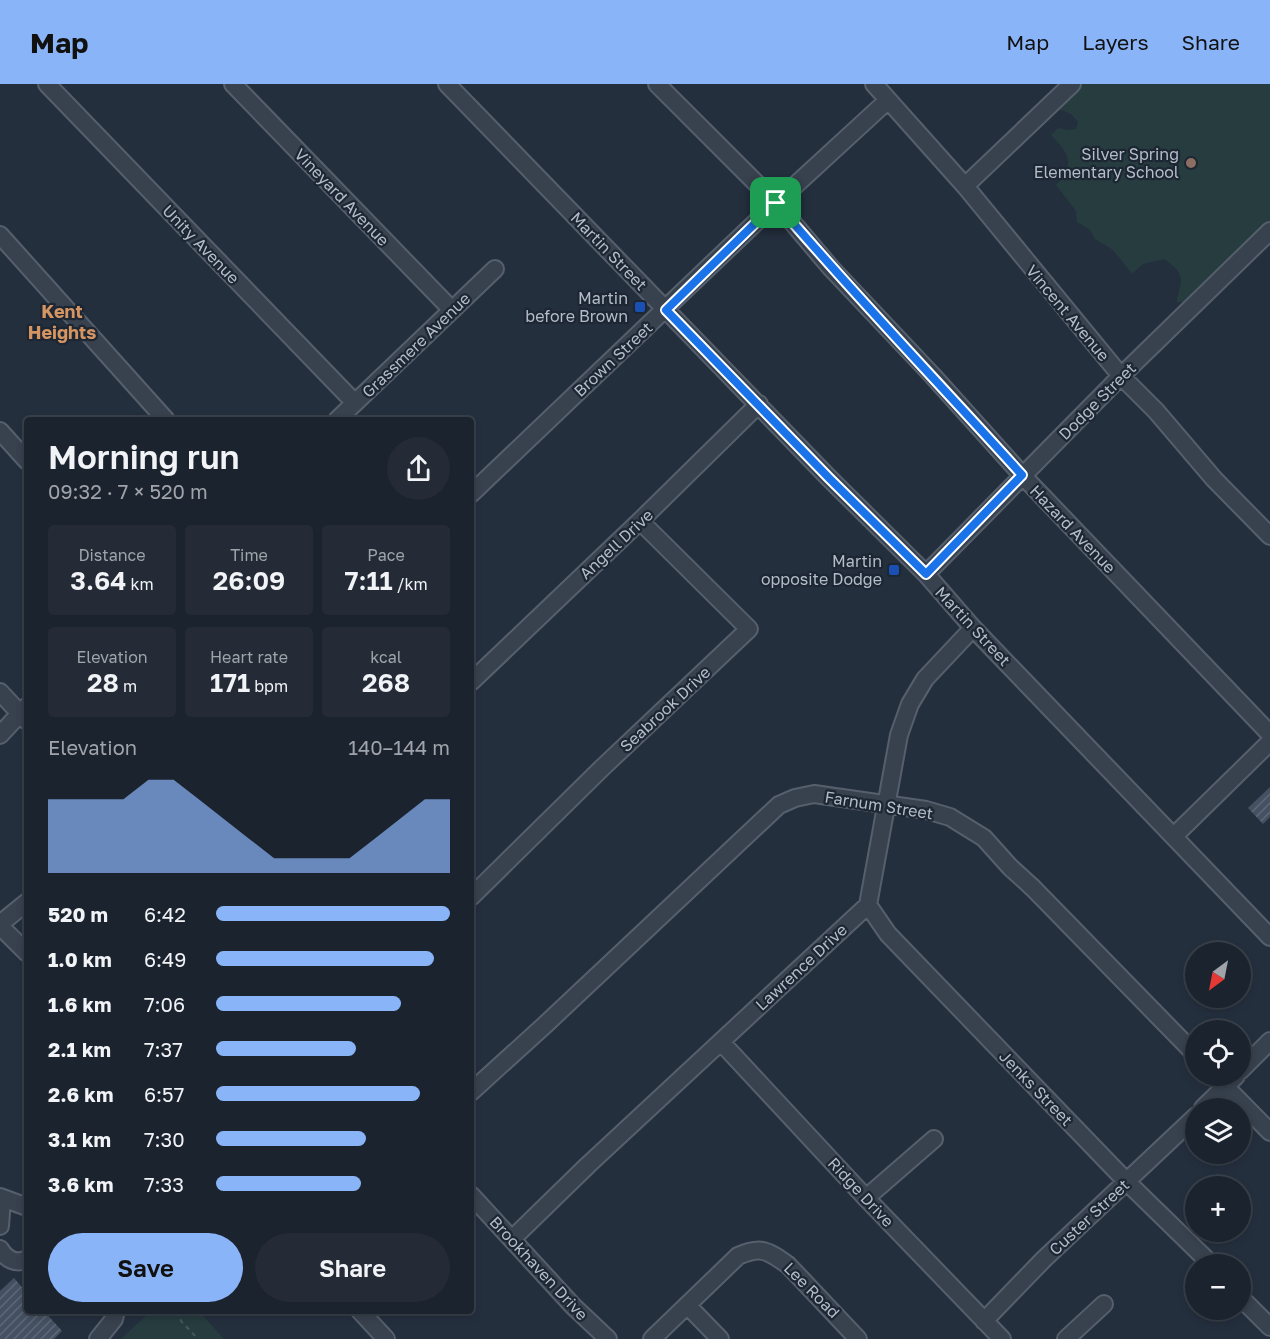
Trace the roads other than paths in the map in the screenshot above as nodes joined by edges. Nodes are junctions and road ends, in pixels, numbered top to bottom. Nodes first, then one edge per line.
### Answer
1 (47, 84) edge
2 (233, 84) edge
3 (447, 84) edge
4 (657, 84) edge
5 (874, 84) edge
6 (1072, 84) edge
7 (887, 101) junction
8 (965, 186) junction
9 (776, 203) junction
10 (1270, 231) edge
11 (0, 235) edge
12 (495, 269) dead end
13 (452, 310) junction
14 (666, 310) junction
15 (1121, 376) junction
16 (356, 403) junction
17 (759, 404) junction
18 (163, 417) edge
19 (340, 417) edge
20 (0, 432) edge
21 (24, 458) edge
22 (1022, 475) junction
23 (474, 491) edge
24 (640, 521) junction
25 (1270, 536) edge
26 (926, 574) junction
27 (973, 628) junction
28 (474, 679) edge
29 (0, 692) edge
30 (24, 713) edge
31 (24, 715) edge
32 (1270, 734) edge
33 (0, 735) edge
34 (1270, 742) edge
35 (886, 805) junction
36 (1174, 836) junction
37 (474, 894) edge
38 (24, 905) edge
39 (868, 905) junction
40 (0, 925) edge
41 (1270, 937) edge
42 (24, 950) edge
43 (1270, 1041) edge
44 (721, 1042) junction
45 (1185, 1044) edge
46 (1251, 1060) edge
47 (1220, 1086) edge
48 (1232, 1086) edge
49 (474, 1089) edge
50 (1211, 1098) edge
51 (1185, 1127) edge
52 (1270, 1132) edge
53 (934, 1139) dead end
54 (1127, 1182) junction
55 (1, 1197) edge
56 (866, 1198) junction
57 (474, 1199) edge
58 (24, 1205) edge
59 (0, 1226) edge
60 (512, 1239) junction
61 (0, 1249) edge
62 (1201, 1254) edge
63 (24, 1260) edge
64 (1104, 1304) dead end
65 (687, 1305) junction
66 (1251, 1308) edge
67 (115, 1314) edge
68 (363, 1314) edge
69 (984, 1321) junction
70 (1270, 1327) edge
71 (655, 1338) edge
72 (98, 1339) edge
73 (386, 1339) edge
74 (608, 1339) edge
75 (720, 1339) edge
76 (858, 1339) edge
77 (1002, 1339) edge
78 (1066, 1339) edge

1 - 16 street, Unity Avenue
2 - 13 street, Vineyard Avenue
3 - 14 street, Martin Street
4 - 9 street, Hazard Avenue
5 - 7 street, Vincent Avenue
6 - 8 street
7 - 8 street, Vincent Avenue
7 - 9 street, Brown Street
8 - 15 street, Vincent Avenue
9 - 14 street, Brown Street
9 - 22 street, Hazard Avenue
10 - 15 street, Dodge Street
11 - 18 street
12 - 13 street, Grassmere Avenue
13 - 16 street, Grassmere Avenue
14 - 17 street, Martin Street
14 - 23 street, Brown Street
15 - 22 street, Dodge Street
15 - 25 street, Vincent Avenue
16 - 19 street, Grassmere Avenue
17 - 24 street, Angell Drive
17 - 26 street, Martin Street
20 - 21 street
22 - 26 street, Dodge Street
22 - 32 street, Hazard Avenue
24 - 28 street, Angell Drive
24 - 37 street, Seabrook Drive
26 - 27 street, Martin Street
27 - 35 street
27 - 36 street, Martin Street
29 - 30 street
31 - 33 street
34 - 36 street
35 - 39 street
35 - 45 street, Farnum Street
35 - 49 street, Farnum Street
36 - 41 street, Martin Street
38 - 40 street
39 - 44 street, Lawrence Drive
39 - 54 street, Jenks Street
40 - 42 street
43 - 46 street
44 - 56 street, Ridge Drive
44 - 60 street, Lawrence Drive
47 - 50 street
48 - 52 street
51 - 54 street, Custer Street
53 - 56 street
54 - 62 street, Jenks Street
54 - 69 street, Custer Street
55 - 58 street
55 - 59 street
56 - 69 street, Ridge Drive
57 - 60 street, Brookhaven Drive
60 - 74 street, Brookhaven Drive
61 - 63 street
64 - 78 street
65 - 71 street
65 - 75 street
65 - 76 street, Lee Road
66 - 70 street
67 - 72 street
68 - 73 street
69 - 77 street, Ridge Drive

